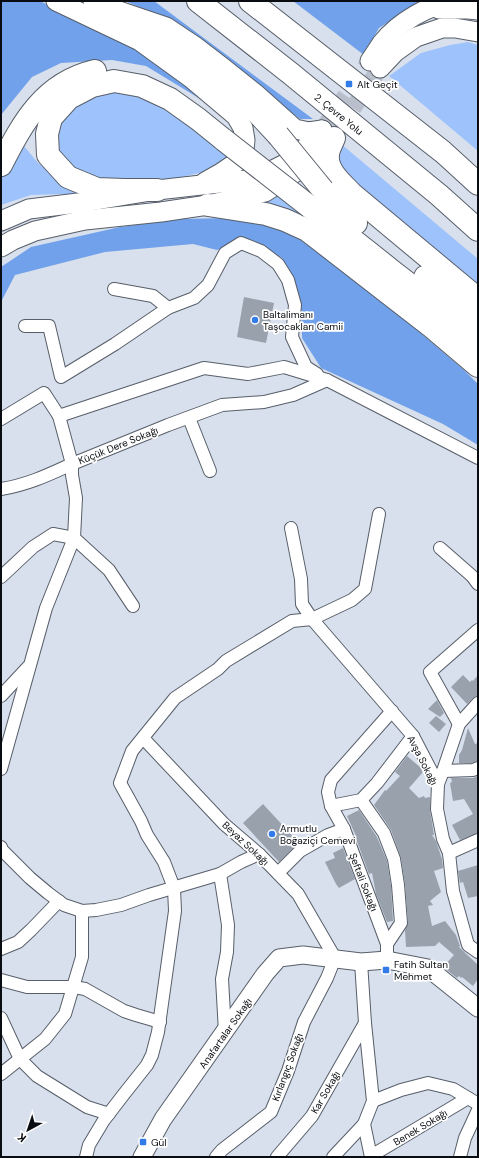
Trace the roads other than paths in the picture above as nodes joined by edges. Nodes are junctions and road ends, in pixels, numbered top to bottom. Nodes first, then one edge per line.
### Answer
1 (56, 1) edge
2 (198, 1) edge
3 (250, 1) edge
4 (454, 1) edge
5 (102, 5) edge
6 (478, 10) edge
7 (418, 13) junction
8 (478, 21) edge
9 (442, 28) junction
10 (478, 32) edge
11 (328, 134) junction
12 (228, 136) junction
13 (1, 165) edge
14 (478, 182) edge
15 (198, 186) junction
16 (157, 190) junction
17 (439, 195) junction
18 (317, 198) junction
19 (63, 205) junction
20 (208, 205) junction
21 (1, 211) edge
22 (1, 221) edge
23 (478, 230) edge
24 (478, 234) edge
25 (1, 247) edge
26 (114, 289) dead end
27 (478, 299) edge
28 (168, 308) junction
29 (478, 318) edge
30 (25, 326) dead end
31 (478, 345) edge
32 (478, 366) edge
33 (326, 380) junction
34 (59, 416) junction
35 (189, 418) junction
36 (1, 419) edge
37 (478, 458) edge
38 (72, 464) junction
39 (210, 471) dead end
40 (1, 489) edge
41 (379, 514) dead end
42 (291, 528) dead end
43 (74, 538) junction
44 (440, 548) dead end
45 (1, 577) edge
46 (478, 584) edge
47 (133, 606) dead end
48 (312, 620) junction
49 (478, 630) edge
50 (30, 666) junction
51 (1, 696) edge
52 (478, 703) edge
53 (392, 711) junction
54 (460, 724) junction
55 (413, 736) junction
56 (143, 738) junction
57 (478, 768) edge
58 (1, 769) edge
59 (443, 771) junction
60 (438, 784) junction
61 (361, 800) junction
62 (331, 806) junction
63 (344, 829) junction
64 (478, 840) edge
65 (1, 850) edge
66 (449, 853) junction
67 (259, 854) junction
68 (278, 873) junction
69 (220, 874) junction
70 (174, 888) junction
71 (59, 901) junction
72 (82, 911) junction
73 (1, 949) edge
74 (387, 952) junction
75 (478, 952) edge
76 (336, 958) junction
77 (361, 962) junction
78 (1, 980) edge
79 (74, 987) junction
80 (478, 1008) edge
81 (1, 1018) edge
82 (160, 1022) junction
83 (365, 1022) junction
84 (226, 1032) junction
85 (20, 1059) junction
86 (1, 1074) edge
87 (373, 1101) junction
88 (473, 1101) edge
89 (478, 1110) edge
90 (109, 1114) junction
91 (364, 1124) junction
92 (86, 1157) edge
93 (142, 1157) edge
94 (216, 1157) edge
95 (277, 1157) edge
96 (333, 1157) edge
97 (371, 1157) edge
98 (460, 1157) edge

1 - 15 main road
2 - 17 highway, 2. Çevre Yolu
3 - 14 highway
4 - 7 main road
5 - 11 main road
5 - 18 highway, bridge
6 - 7 main road
7 - 9 main road
8 - 9 main road
9 - 10 main road
11 - 15 main road
11 - 20 main road
11 - 27 highway
12 - 13 highway
12 - 16 highway
12 - 18 highway, bridge
15 - 16 main road
16 - 19 main road
17 - 23 highway, 2. Çevre Yolu
17 - 24 highway
18 - 29 highway
18 - 31 highway
19 - 21 street
19 - 22 main road
20 - 25 main road
20 - 32 highway
26 - 28 street
28 - 30 street
28 - 33 street
33 - 34 street
33 - 35 street, Küçük Dere Sokağı
33 - 37 street
34 - 36 street
34 - 38 street
35 - 38 street, Küçük Dere Sokağı
35 - 39 street
38 - 40 street
38 - 43 street, Küçük Dere Sokağı
41 - 48 street
42 - 48 street, Avşa Sokağı
43 - 45 street
43 - 47 street
43 - 50 street, Küçük Dere Sokağı
44 - 46 street
48 - 53 street, Avşa Sokağı
48 - 56 street
49 - 54 street
50 - 51 street
50 - 58 street, Küçük Dere Sokağı
52 - 54 street
53 - 55 street, Avşa Sokağı
53 - 62 street, Şeftali Sokağı
54 - 59 street
55 - 60 street, Avşa Sokağı
55 - 61 street
56 - 67 street, Beyaz Sokağı
56 - 70 street
57 - 59 street
59 - 60 street
60 - 66 street, Avşa Sokağı
61 - 62 street
61 - 74 street
62 - 63 street, Şeftali Sokağı
63 - 68 street
63 - 74 street, Şeftali Sokağı
64 - 66 street
65 - 71 street
66 - 75 street, Avşa Sokağı
67 - 68 street, Beyaz Sokağı
67 - 69 street
68 - 76 street, Beyaz Sokağı
69 - 70 street
69 - 84 street
70 - 72 street
70 - 82 street
71 - 72 street
71 - 73 street
72 - 79 street
74 - 77 main road
74 - 80 main road
76 - 77 main road
76 - 84 main road, Anafartalar Sokağı
76 - 94 street, Kırlangıç Sokağı
77 - 83 street
78 - 79 street
79 - 82 street
79 - 85 street
81 - 85 street
82 - 90 street
83 - 87 street
83 - 95 street, Kar Sokağı
84 - 93 main road, Anafartalar Sokağı
85 - 86 street
85 - 90 street
87 - 88 street
87 - 91 street
88 - 97 street, Benek Sokağı
89 - 98 street
90 - 92 street
91 - 96 street
91 - 97 street

